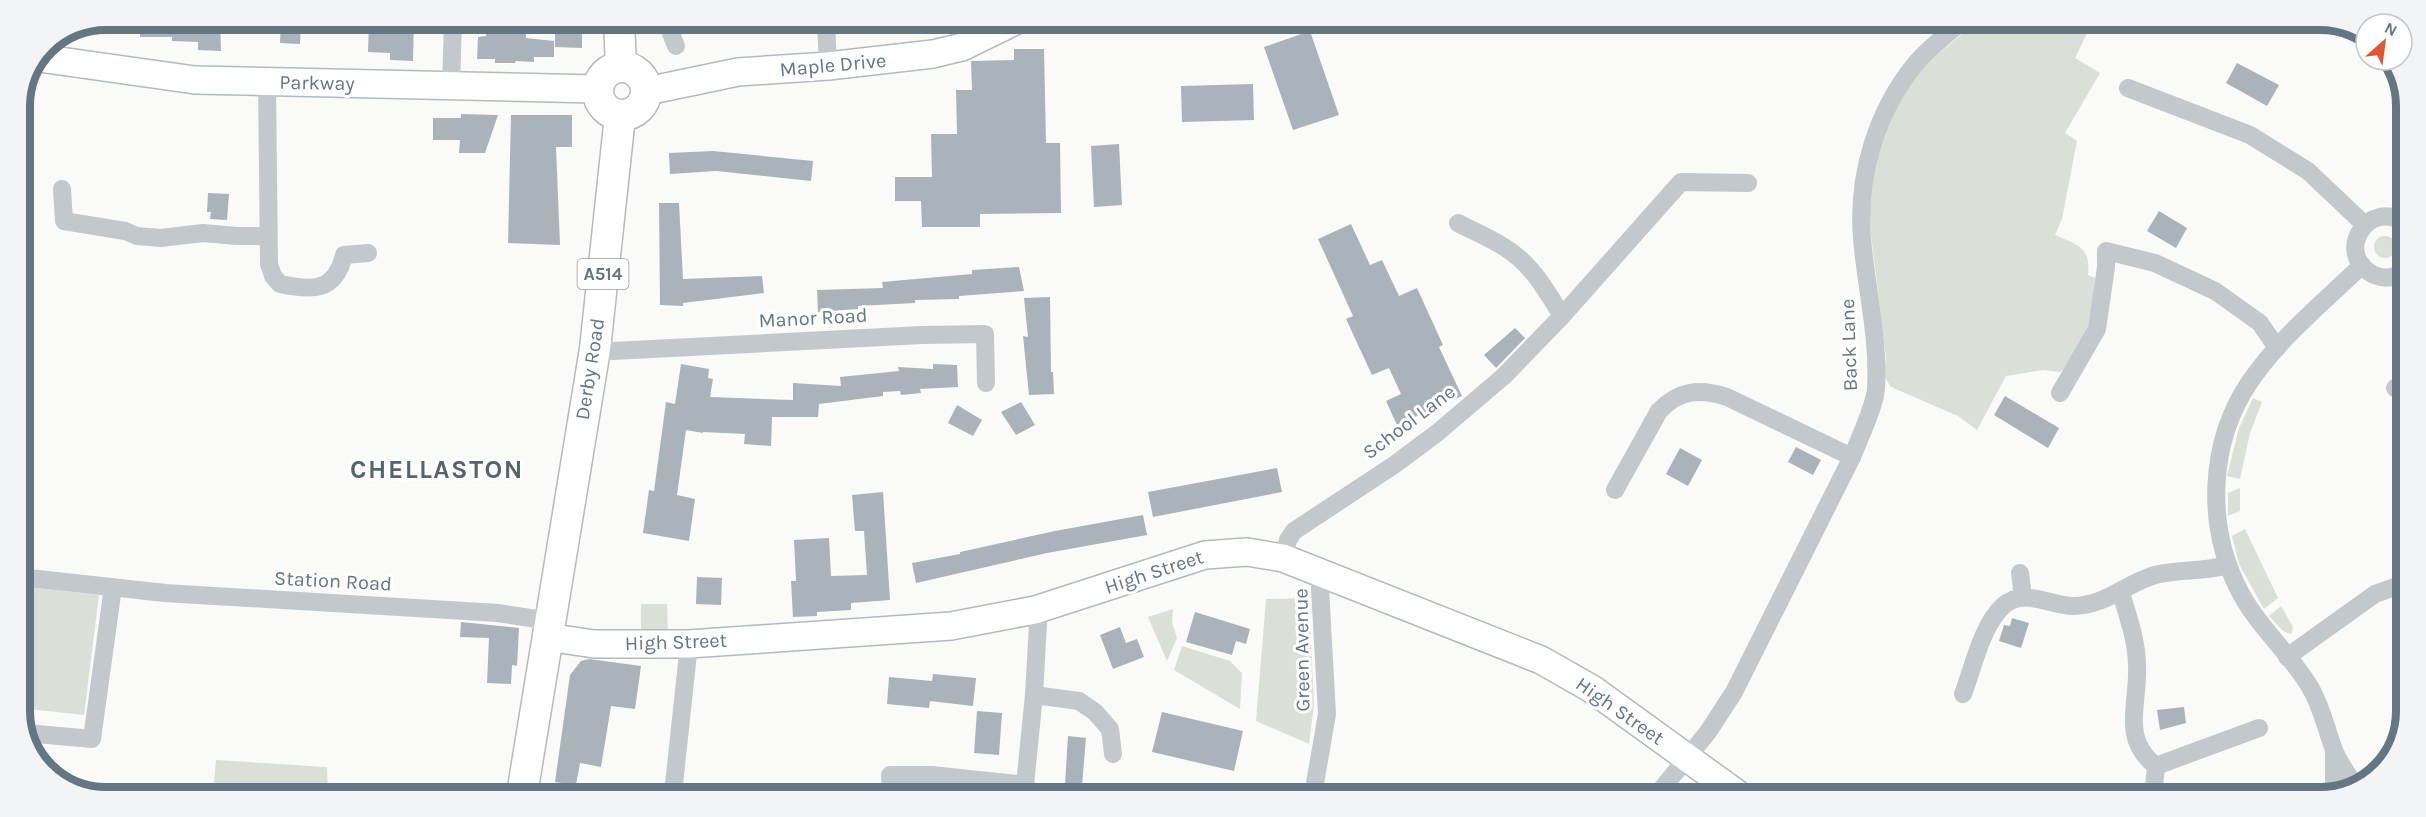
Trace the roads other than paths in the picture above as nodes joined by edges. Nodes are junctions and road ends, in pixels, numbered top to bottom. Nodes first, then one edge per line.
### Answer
1 (453, 30) edge
2 (619, 30) edge
3 (670, 30) edge
4 (826, 30) edge
5 (997, 30) edge
6 (1952, 30) edge
7 (676, 46) dead end
8 (47, 58) edge
9 (621, 66) junction
10 (828, 66) junction
11 (267, 82) junction
12 (451, 86) junction
13 (2128, 88) dead end
14 (597, 89) junction
15 (646, 91) junction
16 (620, 116) junction
17 (1748, 183) dead end
18 (62, 189) dead end
19 (2396, 219) edge
20 (1458, 223) dead end
21 (2365, 225) junction
22 (267, 236) junction
23 (368, 254) dead end
24 (2362, 265) junction
25 (2396, 276) edge
26 (1562, 316) junction
27 (2277, 348) junction
28 (595, 349) junction
29 (986, 383) dead end
30 (2060, 393) dead end
31 (1852, 457) junction
32 (1615, 489) dead end
33 (1283, 558) junction
34 (2228, 565) junction
35 (2020, 573) dead end
36 (1324, 574) junction
37 (30, 578) edge
38 (2396, 586) edge
39 (113, 587) junction
40 (2121, 593) junction
41 (2024, 597) junction
42 (1035, 610) junction
43 (548, 629) junction
44 (688, 644) junction
45 (2287, 657) junction
46 (1963, 694) dead end
47 (1034, 696) junction
48 (2259, 728) dead end
49 (34, 734) edge
50 (2334, 751) junction
51 (1113, 754) dead end
52 (1687, 759) junction
53 (2156, 766) junction
54 (2351, 780) edge
55 (2334, 786) edge
56 (523, 787) edge
57 (674, 787) edge
58 (891, 787) edge
59 (1006, 787) edge
60 (1025, 787) edge
61 (1314, 787) edge
62 (1664, 787) edge
63 (1727, 787) edge
64 (2154, 787) edge

1 - 12 street
2 - 9 main road
3 - 7 street
4 - 10 street
5 - 10 street, Maple Drive
6 - 31 street, Back Lane
8 - 11 street, Parkway
9 - 14 main road
9 - 15 main road
10 - 15 street, Maple Drive
11 - 12 street, Parkway
11 - 22 street
12 - 14 street, Parkway
13 - 21 street
14 - 16 main road
15 - 16 main road
16 - 28 main road, Derby Road / A514
17 - 26 street, School Lane
18 - 22 street
19 - 21 street
20 - 26 street
21 - 24 street
22 - 23 street
24 - 25 street
24 - 27 street
26 - 33 street, School Lane
27 - 30 street
27 - 34 street
28 - 29 street, Manor Road
28 - 43 main road, Derby Road / A514
31 - 32 street
31 - 52 street, Back Lane
33 - 36 street, High Street
33 - 42 street, High Street
34 - 40 street
34 - 45 street
35 - 41 street
36 - 52 street, High Street
36 - 61 street, Green Avenue
37 - 39 street, Station Road
38 - 45 street
39 - 43 street, Station Road
39 - 49 street
40 - 41 street
40 - 53 street
41 - 46 street
42 - 44 street, High Street
42 - 47 street
43 - 44 street, High Street
43 - 56 main road, A514
44 - 57 street
45 - 50 street
47 - 51 street
47 - 60 street
48 - 53 street
50 - 54 street
50 - 55 street
52 - 62 street, Back Lane
52 - 63 street, High Street
53 - 64 street
58 - 59 street

